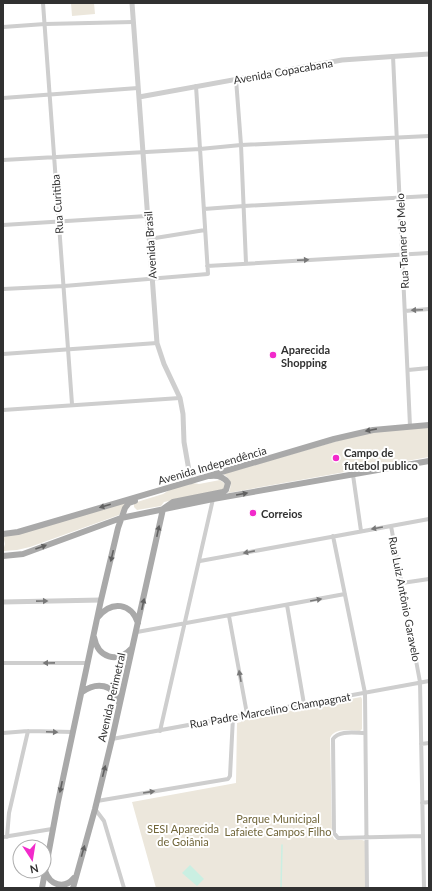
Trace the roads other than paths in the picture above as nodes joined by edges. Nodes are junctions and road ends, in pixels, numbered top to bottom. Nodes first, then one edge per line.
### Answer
1 (43, 3) edge
2 (132, 3) edge
3 (134, 22) junction
4 (45, 24) junction
5 (3, 27) edge
6 (429, 54) edge
7 (393, 56) junction
8 (236, 79) junction
9 (196, 86) junction
10 (138, 88) junction
11 (49, 95) junction
12 (139, 97) junction
13 (3, 98) edge
14 (429, 136) edge
15 (397, 138) junction
16 (241, 145) junction
17 (200, 149) junction
18 (142, 152) junction
19 (54, 157) junction
20 (3, 160) edge
21 (429, 196) edge
22 (400, 198) junction
23 (244, 206) junction
24 (204, 209) junction
25 (147, 216) junction
26 (59, 222) junction
27 (3, 225) edge
28 (205, 230) junction
29 (149, 239) junction
30 (429, 253) edge
31 (402, 255) junction
32 (246, 263) junction
33 (207, 266) junction
34 (152, 279) junction
35 (64, 286) junction
36 (3, 289) edge
37 (429, 309) edge
38 (405, 311) junction
39 (157, 343) junction
40 (68, 350) junction
41 (3, 354) edge
42 (429, 368) edge
43 (408, 370) junction
44 (180, 398) junction
45 (72, 404) junction
46 (3, 410) edge
47 (429, 425) edge
48 (410, 426) junction
49 (429, 461) edge
50 (353, 475) junction
51 (210, 476) junction
52 (191, 482) junction
53 (170, 487) junction
54 (213, 499) junction
55 (135, 501) junction
56 (163, 509) junction
57 (136, 514) junction
58 (121, 518) junction
59 (429, 519) edge
60 (391, 526) junction
61 (361, 531) junction
62 (3, 534) edge
63 (333, 536) junction
64 (3, 556) edge
65 (200, 561) junction
66 (429, 579) edge
67 (402, 583) junction
68 (345, 594) junction
69 (101, 600) junction
70 (3, 602) edge
71 (287, 605) junction
72 (229, 616) junction
73 (98, 617) junction
74 (138, 623) junction
75 (185, 623) junction
76 (136, 632) junction
77 (94, 635) junction
78 (132, 648) junction
79 (88, 663) junction
80 (3, 664) edge
81 (429, 680) edge
82 (420, 682) junction
83 (82, 692) junction
84 (364, 693) junction
85 (304, 704) junction
86 (119, 705) junction
87 (247, 714) junction
88 (233, 717) junction
89 (28, 731) junction
90 (160, 731) junction
91 (3, 732) edge
92 (73, 732) junction
93 (365, 733) junction
94 (112, 739) junction
95 (429, 743) edge
96 (421, 744) junction
97 (97, 801) junction
98 (429, 802) edge
99 (422, 803) junction
100 (95, 809) junction
101 (3, 813) edge
102 (9, 813) junction
103 (102, 817) junction
104 (92, 818) junction
105 (52, 829) junction
106 (423, 836) junction
107 (5, 837) edge
108 (366, 838) junction
109 (50, 839) edge
110 (429, 870) edge
111 (423, 871) junction
112 (76, 875) junction
113 (49, 879) edge
114 (73, 888) edge
115 (124, 888) edge
116 (367, 888) edge
117 (424, 888) edge

1 - 4 street, Rua Curitiba
2 - 3 street, Avenida Brasil
3 - 4 street
3 - 10 street, Avenida Brasil
4 - 5 street
4 - 11 street, Rua Curitiba
6 - 7 street, Avenida Copacabana
7 - 8 street, Avenida Copacabana
7 - 15 street, Rua Tanner de Melo
8 - 9 street, Avenida Copacabana
8 - 16 street
9 - 12 street, Avenida Copacabana
9 - 17 street
10 - 11 street
10 - 12 street, Avenida Brasil
11 - 13 street
11 - 19 street, Rua Curitiba
12 - 18 street, Avenida Brasil
14 - 15 street
15 - 16 street
15 - 22 street, Rua Tanner de Melo
16 - 17 street
16 - 23 street
17 - 18 street
17 - 24 street
18 - 19 street
18 - 25 street, Avenida Brasil
19 - 20 street
19 - 26 street, Rua Curitiba
21 - 22 street
22 - 23 street
22 - 31 street, Rua Tanner de Melo
23 - 24 street
23 - 32 street
24 - 28 street
25 - 26 street
25 - 29 street, Avenida Brasil
26 - 27 street
26 - 35 street, Rua Curitiba
28 - 29 street
28 - 33 street
29 - 34 street, Avenida Brasil
30 - 31 street
32 -> 31 street
31 - 38 street, Rua Tanner de Melo
32 - 33 street
33 - 34 street
34 - 35 street
34 - 39 street, Avenida Brasil
35 - 36 street
35 - 40 street, Rua Curitiba
37 -> 38 street
38 - 43 street, Rua Tanner de Melo
39 - 40 street
39 - 44 street, Avenida Brasil
40 - 41 street
40 - 45 street, Rua Curitiba
42 - 43 street
43 - 48 street, Rua Tanner de Melo
44 - 45 street
44 - 52 street, Avenida Brasil
45 - 46 street
47 - 48 main road, Avenida Independência
48 -> 51 main road, Avenida Independência
49 - 50 main road
54 -> 50 main road
50 - 61 street
51 - 52 main road, Avenida Independência
51 - 56 main road
52 - 53 main road, Avenida Independência
53 - 55 main road
53 -> 62 main road, Avenida Independência
54 - 56 main road
54 - 65 street
55 - 57 main road
55 - 58 main road
56 - 57 main road
74 -> 56 main road, Avenida Perimetral
57 - 58 main road
64 -> 58 main road
58 -> 69 main road
59 - 60 street
60 -> 61 street
60 - 67 street, Rua Luiz Antônio Garavelo
61 - 63 street
63 -> 65 street
63 - 68 street
65 - 75 street
66 - 67 street
67 - 82 street, Rua Luiz Antônio Garavelo
71 -> 68 street
68 - 84 street
70 -> 69 street
69 - 73 main road
71 - 72 street
71 - 85 street
72 - 75 street
87 -> 72 street
73 - 74 main road
73 - 77 main road
74 - 76 main road, Avenida Perimetral
75 - 76 street
75 - 90 street
76 - 78 main road, Avenida Perimetral
77 - 78 main road
77 - 79 main road
78 - 86 main road, Avenida Perimetral
79 -> 80 street
79 - 83 main road
81 - 82 street, Rua Padre Marcelino Champagnat
82 - 84 street, Rua Padre Marcelino Champagnat
82 - 96 street, Rua Luiz Antônio Garavelo
83 - 86 main road
83 - 92 main road
84 - 85 street, Rua Padre Marcelino Champagnat
84 - 93 street
85 - 87 street, Rua Padre Marcelino Champagnat
86 - 94 main road, Avenida Perimetral
87 - 88 street, Rua Padre Marcelino Champagnat
88 - 90 street, Rua Padre Marcelino Champagnat
97 -> 88 street
89 - 91 street
89 -> 92 street
89 - 102 street
90 - 94 street, Rua Padre Marcelino Champagnat
92 -> 105 main road
93 - 108 street
93 - 108 street
97 -> 94 main road, Avenida Perimetral
95 - 96 street
96 - 99 street, Rua Luiz Antônio Garavelo
97 - 100 main road, Avenida Perimetral
98 - 99 street
99 - 106 street, Rua Luiz Antônio Garavelo
100 - 103 street
100 - 104 main road, Avenida Perimetral
101 - 102 street
102 - 107 street
103 - 104 street
103 - 115 street
112 -> 104 main road, Avenida Perimetral
105 - 107 street
105 - 109 main road
106 - 108 street
106 - 111 street, Rua Luiz Antônio Garavelo
108 - 116 street
110 - 111 street
111 - 117 street, Rua Luiz Antônio Garavelo
112 - 113 main road
112 - 114 main road, Avenida Perimetral

